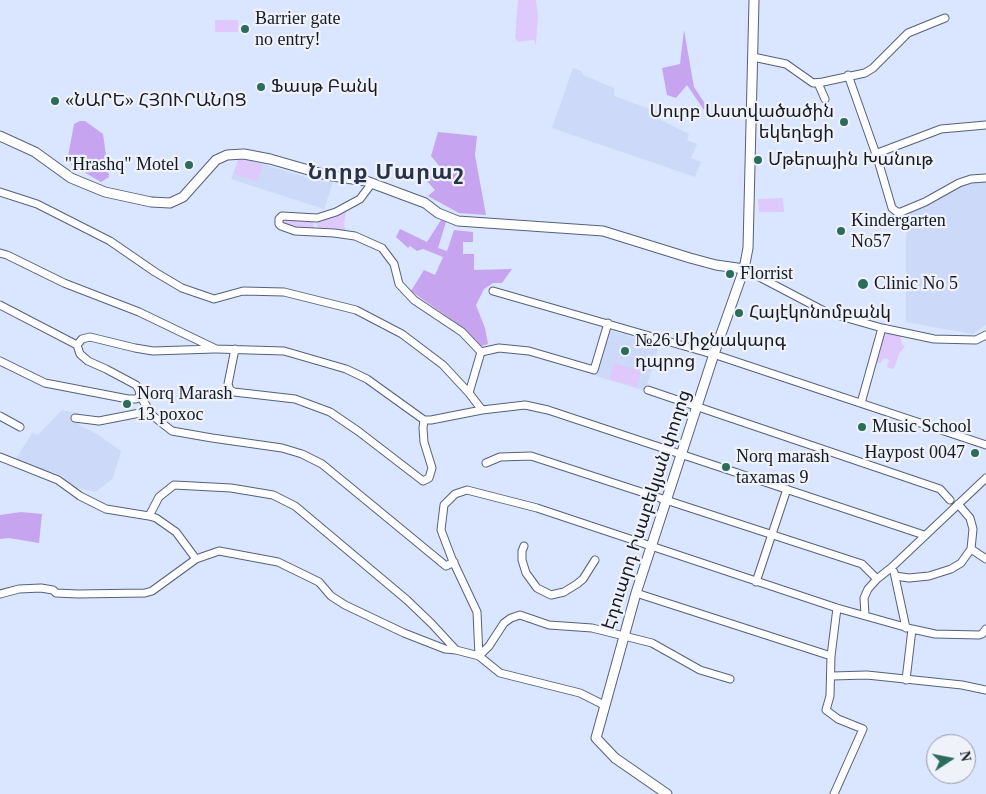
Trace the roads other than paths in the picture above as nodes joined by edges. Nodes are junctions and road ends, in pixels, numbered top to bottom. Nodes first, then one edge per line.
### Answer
1 (754, 0) edge
2 (945, 18) dead end
3 (753, 57) junction
4 (848, 76) junction
5 (818, 82) junction
6 (825, 99) dead end
7 (986, 125) edge
8 (0, 136) edge
9 (876, 154) junction
10 (986, 178) edge
11 (372, 183) junction
12 (0, 192) edge
13 (317, 218) junction
14 (316, 232) junction
15 (0, 253) edge
16 (744, 269) junction
17 (493, 290) dead end
18 (0, 305) edge
19 (608, 324) junction
20 (882, 328) junction
21 (986, 335) edge
22 (77, 345) junction
23 (216, 349) junction
24 (234, 349) junction
25 (481, 352) junction
26 (714, 354) junction
27 (0, 361) edge
28 (648, 390) dead end
29 (469, 393) junction
30 (140, 396) junction
31 (861, 403) junction
32 (697, 406) junction
33 (482, 410) junction
34 (150, 411) junction
35 (0, 416) edge
36 (75, 418) dead end
37 (424, 420) junction
38 (20, 427) dead end
39 (986, 445) edge
40 (681, 454) junction
41 (0, 457) edge
42 (486, 463) dead end
43 (986, 478) edge
44 (787, 489) junction
45 (950, 500) dead end
46 (666, 501) junction
47 (958, 504) junction
48 (149, 516) junction
49 (772, 534) junction
50 (924, 535) junction
51 (524, 546) dead end
52 (652, 547) junction
53 (971, 549) junction
54 (196, 559) junction
55 (986, 559) edge
56 (595, 560) dead end
57 (454, 562) junction
58 (892, 567) junction
59 (895, 576) junction
60 (877, 579) junction
61 (756, 582) junction
62 (636, 592) junction
63 (0, 594) edge
64 (836, 608) junction
65 (865, 615) junction
66 (909, 629) junction
67 (986, 629) edge
68 (624, 637) junction
69 (456, 650) junction
70 (480, 656) junction
71 (831, 656) junction
72 (832, 676) junction
73 (730, 679) dead end
74 (906, 680) junction
75 (986, 690) edge
76 (604, 705) junction
77 (667, 794) edge
78 (834, 794) edge

1 - 3 main road, Էդուարդ Իսաբեկյան փողոց
2 - 4 street
3 - 5 street
3 - 16 main road, Էդուարդ Իսաբեկյան փողոց
4 - 5 street
4 - 9 street
5 - 6 street
7 - 9 street
8 - 11 main road
9 - 10 street
11 - 13 street
11 - 16 main road
12 - 29 street
13 - 14 street
13 - 14 street
14 - 25 street
15 - 23 street
16 - 20 street
16 - 26 main road, Էդուարդ Իսաբեկյան փողոց
17 - 19 street
18 - 22 street
19 - 25 street
19 - 26 street
20 - 21 street
20 - 31 street
22 - 23 street
22 - 30 street
23 - 24 street
24 - 37 street
24 - 37 street
25 - 29 street
26 - 31 street
26 - 32 main road, Էդուարդ Իսաբեկյան փողոց
27 - 30 street
28 - 32 street
29 - 33 street
30 - 34 street
31 - 39 street
32 - 40 main road, Էդուարդ Իսաբեկյան փողոց
32 - 45 street
33 - 37 street
33 - 40 street
34 - 36 street
34 - 57 street
35 - 38 street
40 - 44 street
40 - 46 main road, Էդուարդ Իսաբեկյան փողոց
41 - 48 street
42 - 46 street
43 - 47 street
44 - 49 street
44 - 50 street
46 - 49 street
46 - 52 main road, Էդուարդ Իսաբեկյան փողոց
47 - 50 street
47 - 53 street
48 - 54 street
48 - 69 street
49 - 60 street
49 - 61 street
50 - 58 street
51 - 56 street
52 - 57 street
52 - 61 street
52 - 62 main road, Էդուարդ Իսաբեկյան փողոց
53 - 55 street
53 - 59 street
54 - 63 street
54 - 69 street
57 - 70 street
58 - 59 street
58 - 60 street
59 - 66 street
60 - 65 street
61 - 64 street
62 - 68 main road, Էդուարդ Իսաբեկյան փողոց
62 - 71 street
64 - 65 street
64 - 71 street
65 - 66 street
66 - 67 street
66 - 74 street
68 - 70 street
68 - 73 street
68 - 76 main road, Էդուարդ Իսաբեկյան փողոց
69 - 70 street
70 - 76 street
71 - 72 street
72 - 74 street
72 - 78 street
74 - 75 street
76 - 77 main road, Էդուարդ Իսաբեկյան փողոց

